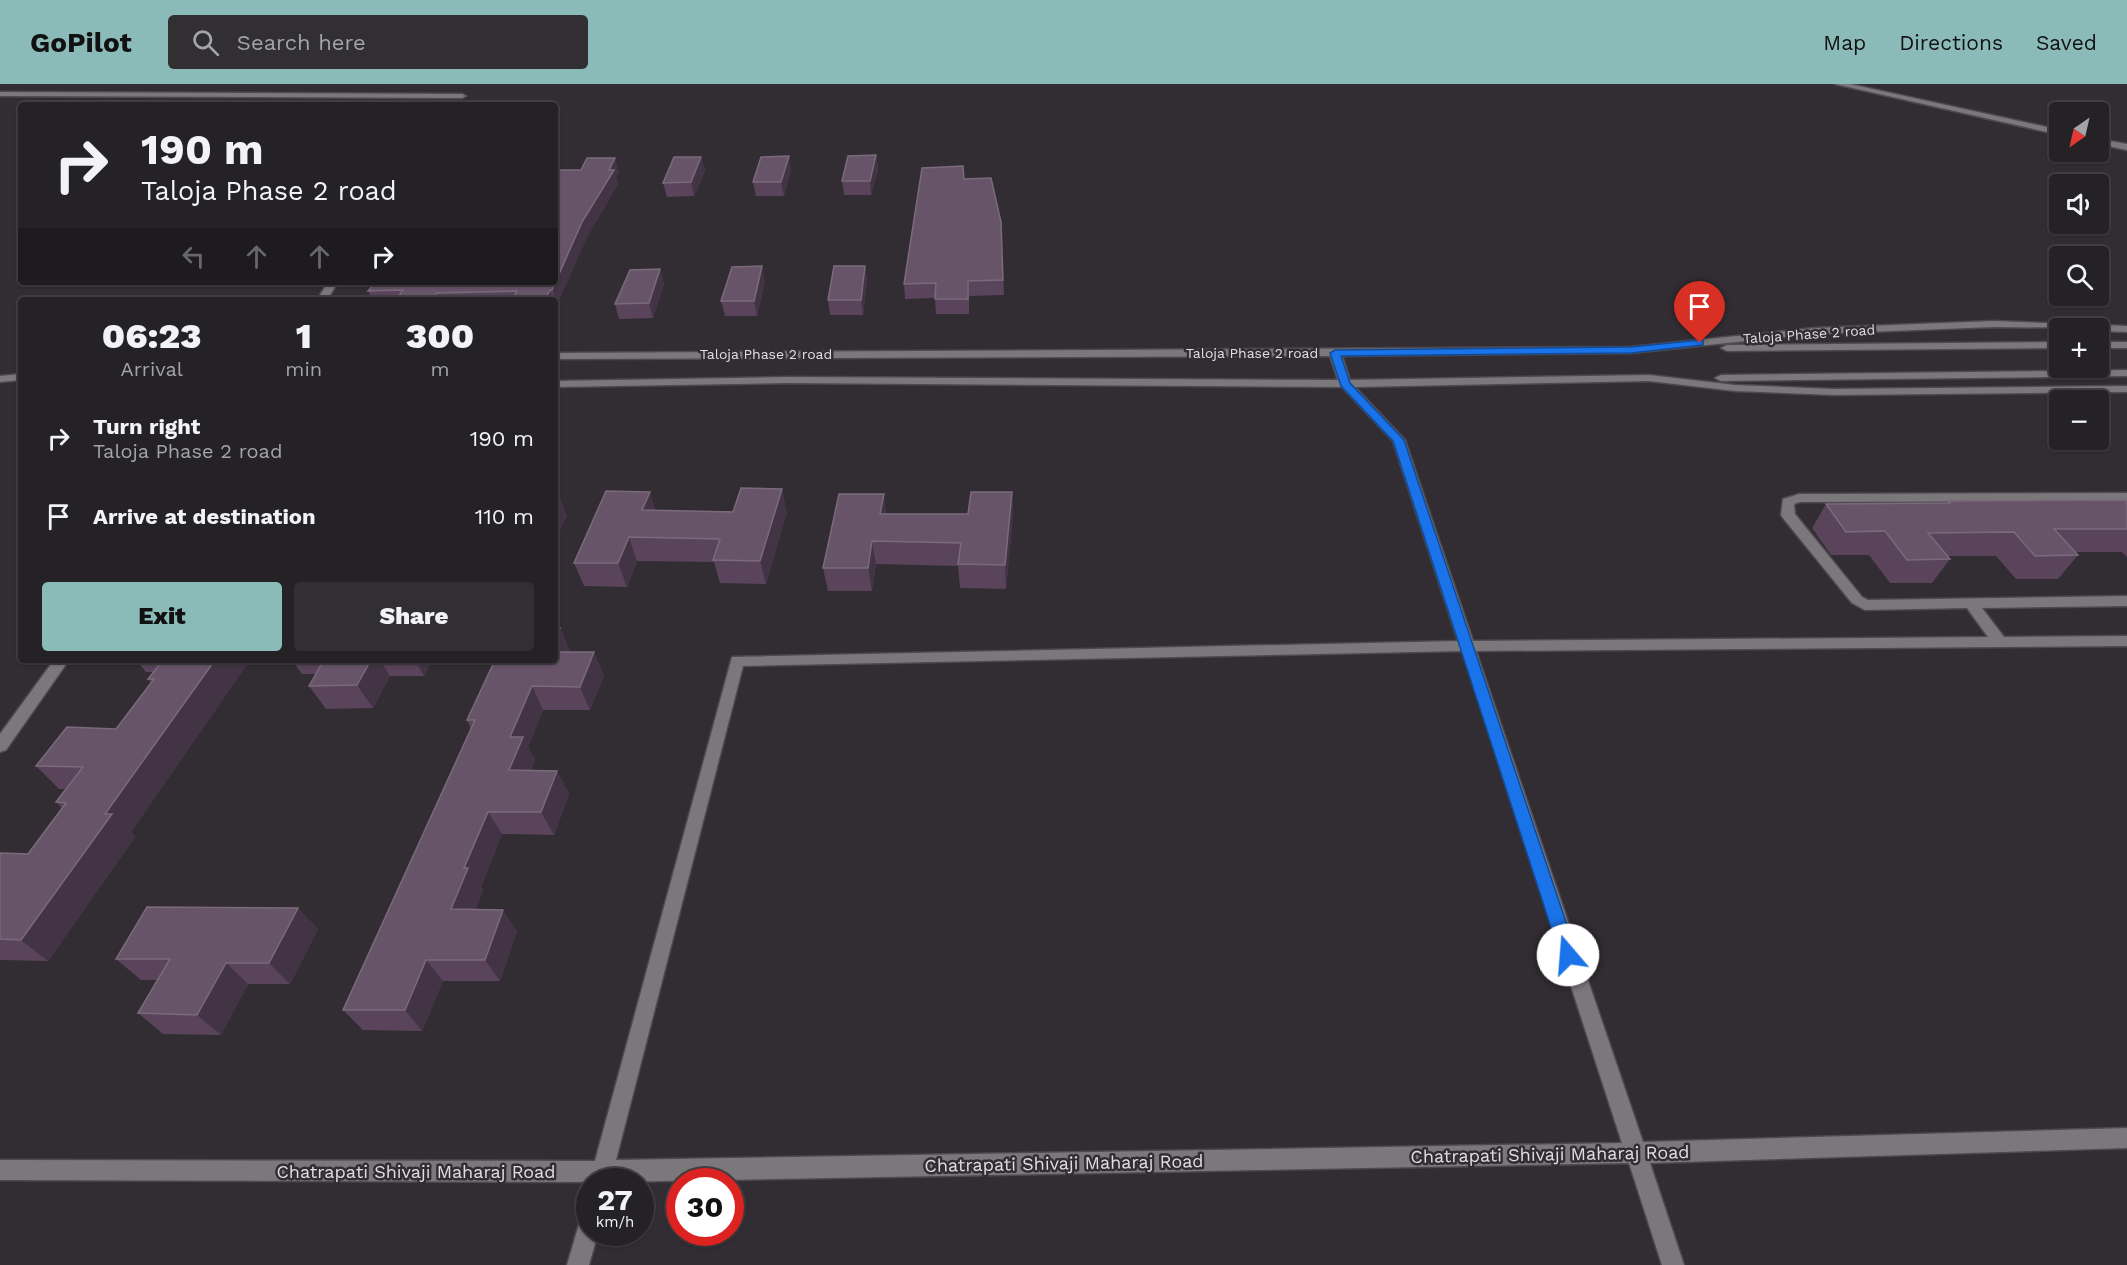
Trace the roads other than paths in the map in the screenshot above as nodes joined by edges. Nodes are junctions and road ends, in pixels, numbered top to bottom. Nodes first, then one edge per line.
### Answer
1 (0, 85) edge
2 (58, 85) edge
3 (1843, 85) edge
4 (0, 94) edge
5 (457, 102) edge
6 (2049, 131) edge
7 (2109, 143) edge
8 (2127, 147) edge
9 (2127, 329) edge
10 (2049, 345) edge
11 (2109, 345) edge
12 (2127, 345) edge
13 (1631, 350) junction
14 (1335, 353) junction
15 (558, 356) edge
16 (2127, 373) edge
17 (18, 377) edge
18 (1649, 378) junction
19 (0, 379) edge
20 (558, 384) edge
21 (1345, 384) junction
22 (2127, 388) edge
23 (2127, 497) edge
24 (2127, 601) edge
25 (1971, 604) junction
26 (2127, 641) edge
27 (2001, 643) junction
28 (1467, 646) junction
29 (60, 663) edge
30 (0, 746) edge
31 (2127, 1138) edge
32 (1634, 1153) junction
33 (603, 1168) edge
34 (0, 1170) edge
35 (654, 1175) edge
36 (576, 1176) edge
37 (583, 1246) edge
38 (578, 1265) edge
39 (1672, 1265) edge

1 - 2 street
3 - 6 street
4 - 5 street
7 - 8 street
9 - 13 street, Taloja Phase 2 road
10 - 13 street
11 - 12 street
13 - 14 street, Taloja Phase 2 road
14 - 15 street, Taloja Phase 2 road
14 - 21 street
16 - 18 street
17 - 19 street
18 - 21 street, Taloja Phase 2 road
18 - 22 street, Taloja Phase 2 road
20 - 21 street, Taloja Phase 2 road
21 - 28 street
23 - 25 street
24 - 25 street
25 - 27 street
26 - 27 street
27 - 28 street
28 - 32 street
28 - 33 street
29 - 30 street
31 - 32 street, Chatrapati Shivaji Maharaj Road
32 - 35 street, Chatrapati Shivaji Maharaj Road
32 - 39 street
34 - 36 street, Chatrapati Shivaji Maharaj Road
37 - 38 street

